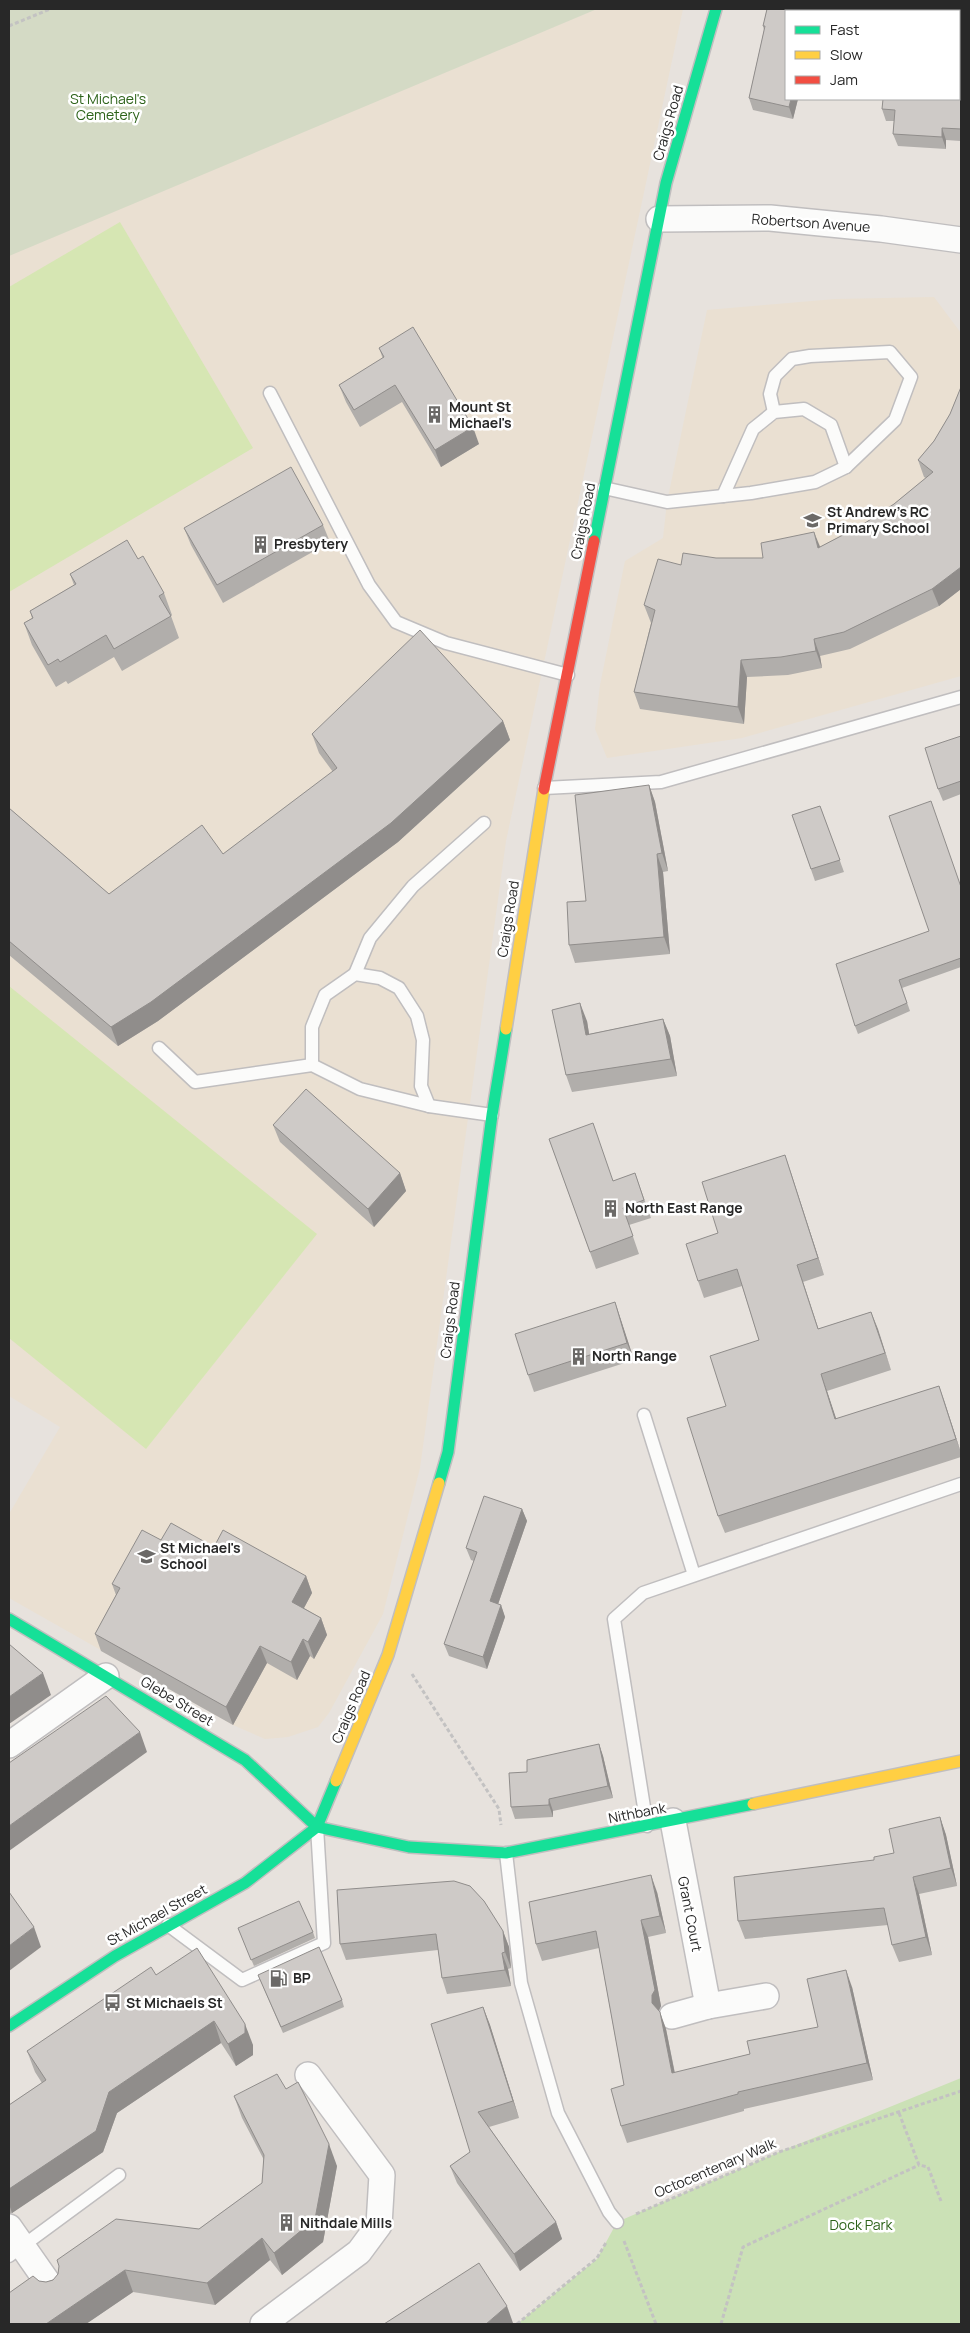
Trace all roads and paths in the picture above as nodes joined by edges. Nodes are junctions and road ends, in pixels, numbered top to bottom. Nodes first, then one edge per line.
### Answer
1 (50, 9) edge
2 (716, 9) edge
3 (9, 26) edge
4 (659, 219) junction
5 (961, 240) edge
6 (270, 393) dead end
7 (774, 412) junction
8 (846, 467) junction
9 (604, 488) junction
10 (723, 496) junction
11 (568, 675) junction
12 (961, 697) edge
13 (544, 788) junction
14 (484, 823) dead end
15 (355, 974) junction
16 (159, 1048) dead end
17 (312, 1065) junction
18 (429, 1106) junction
19 (492, 1115) junction
20 (644, 1415) dead end
21 (961, 1484) edge
22 (694, 1575) junction
23 (9, 1619) edge
24 (388, 1655) junction
25 (106, 1676) junction
26 (9, 1745) edge
27 (961, 1761) edge
28 (673, 1821) junction
29 (647, 1826) junction
30 (317, 1827) junction
31 (506, 1853) junction
32 (168, 1925) junction
33 (766, 1996) dead end
34 (708, 2006) junction
35 (672, 2016) dead end
36 (9, 2026) edge
37 (308, 2075) dead end
38 (961, 2091) edge
39 (899, 2112) junction
40 (919, 2166) junction
41 (119, 2175) dead end
42 (941, 2201) dead end
43 (617, 2222) junction
44 (13, 2243) edge
45 (53, 2290) edge
46 (263, 2324) edge
47 (517, 2324) edge
48 (656, 2324) edge
49 (721, 2324) edge

1 - 3 path
2 - 4 street, Craigs Road
4 - 5 street, Robertson Avenue
4 - 9 street, Craigs Road
6 - 11 lane
7 - 8 lane
7 - 8 lane
7 - 10 lane
8 - 10 lane
9 - 10 lane
9 - 11 street, Craigs Road
11 - 13 street, Craigs Road
12 - 13 lane
13 - 19 street, Craigs Road
14 - 15 lane
15 - 17 lane
15 - 18 lane
16 - 17 lane
17 - 18 lane
18 - 19 lane
19 - 24 street, Craigs Road
20 - 22 lane
21 - 22 lane
22 - 29 lane
23 - 25 street, Glebe Street
24 - 30 street, Craigs Road
24 - 31 path
25 - 26 street
25 - 30 street, Glebe Street
27 - 28 street, Nithbank
28 - 29 street, Nithbank
28 - 34 street, Grant Court
29 - 31 street, Nithbank
30 - 31 street, Nithbank
30 - 32 street, St Michael Street
30 - 32 lane
31 - 43 lane
32 - 36 street, St Michael Street
33 - 34 street
34 - 35 street
37 - 46 street
38 - 39 path, Octocentenary Walk
39 - 40 path
39 - 43 path, Octocentenary Walk
40 - 42 path
40 - 49 path
41 - 44 lane
43 - 47 path
43 - 48 path
44 - 45 street

